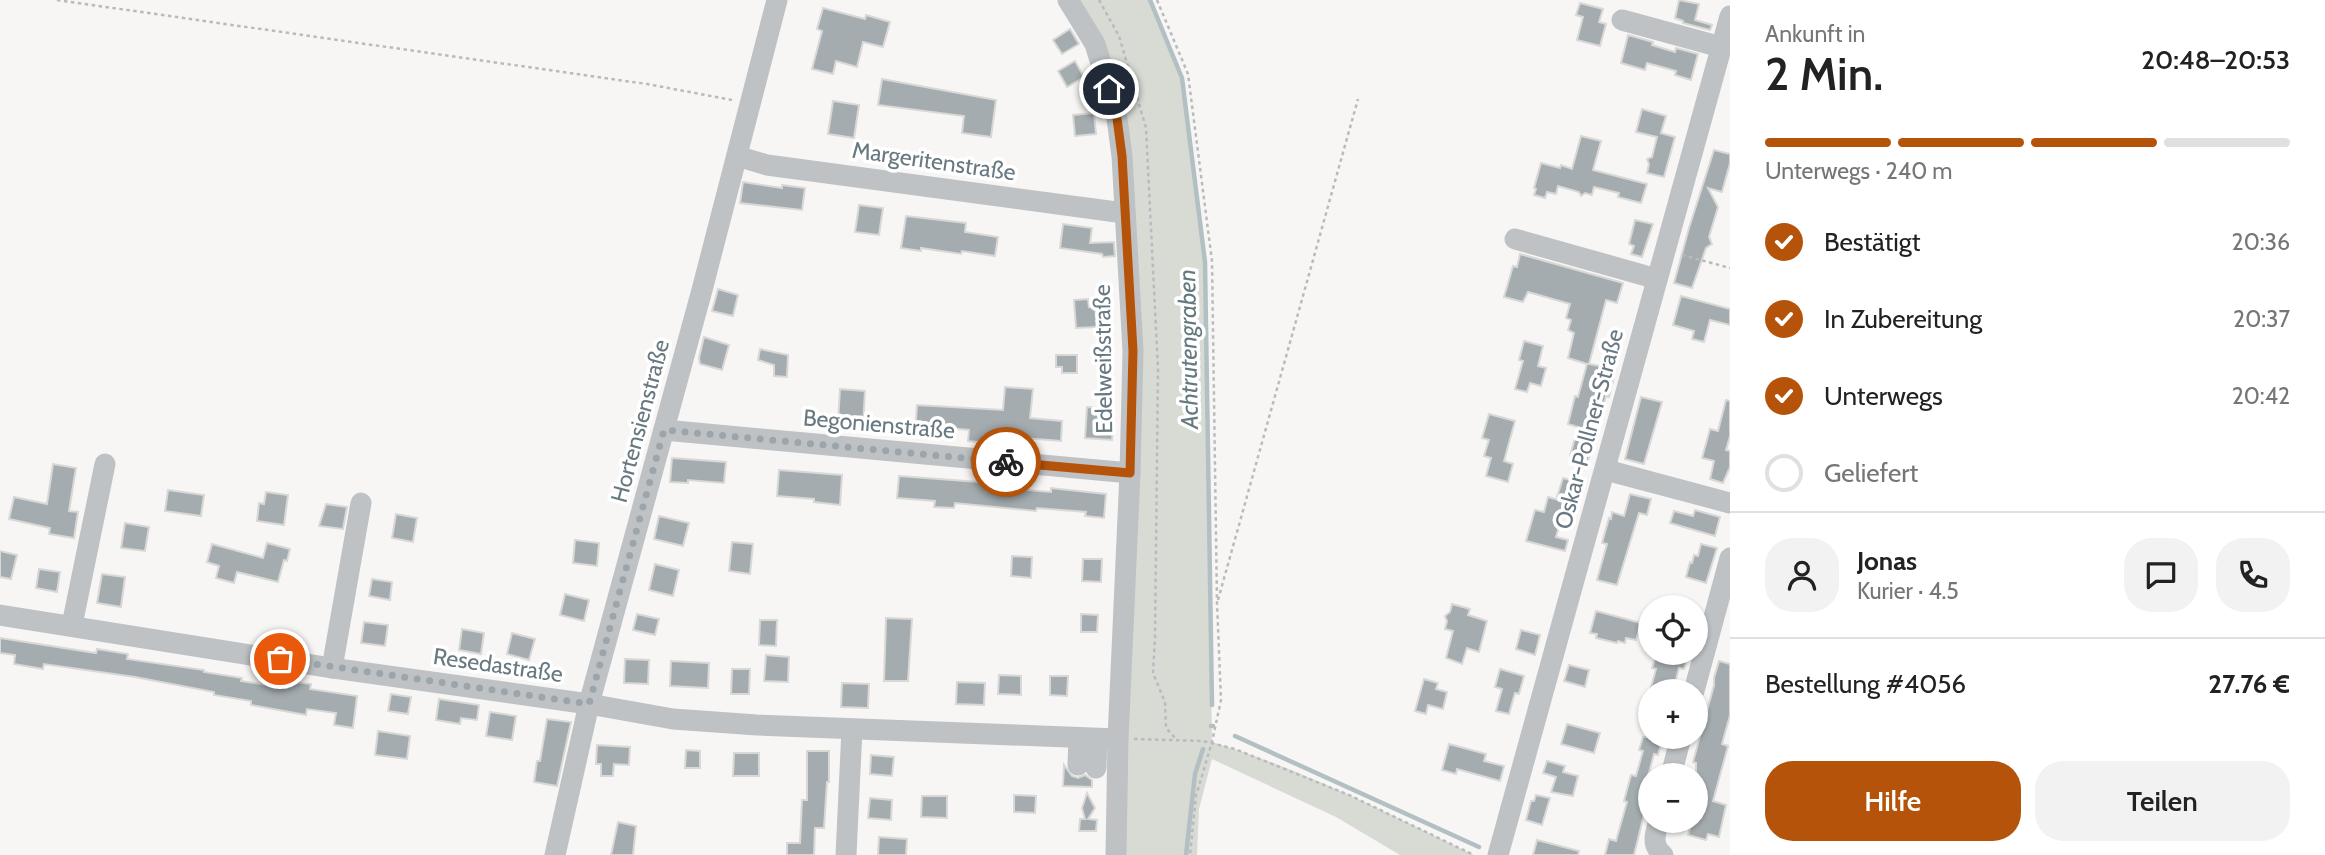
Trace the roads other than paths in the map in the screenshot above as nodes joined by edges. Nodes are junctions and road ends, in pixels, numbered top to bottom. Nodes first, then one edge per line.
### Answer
1 (777, 0) edge
2 (1068, 0) edge
3 (1730, 18) edge
4 (1622, 19) dead end
5 (1721, 47) junction
6 (737, 156) junction
7 (1124, 214) junction
8 (1515, 239) dead end
9 (1657, 279) junction
10 (664, 430) junction
11 (105, 464) dead end
12 (1606, 470) junction
13 (1130, 473) junction
14 (361, 503) dead end
15 (1730, 503) edge
16 (1730, 558) edge
17 (0, 615) edge
18 (72, 625) junction
19 (332, 668) junction
20 (1697, 679) edge
21 (589, 704) junction
22 (852, 729) junction
23 (1098, 739) junction
24 (1087, 767) dead end
25 (1655, 833) edge
26 (555, 855) edge
27 (846, 855) edge
28 (1116, 855) edge
29 (1498, 855) edge
30 (1663, 855) edge

1 - 6 street, Hortensienstraße
2 - 7 street, Edelweißstraße
3 - 5 street, Oskar-Pollner-Straße
4 - 5 street
5 - 9 street, Oskar-Pollner-Straße
6 - 7 street, Margeritenstraße
6 - 10 street, Hortensienstraße
7 - 13 street, Edelweißstraße
8 - 9 street
9 - 12 street, Oskar-Pollner-Straße
10 - 13 street, Begonienstraße
10 - 21 street, Hortensienstraße
11 - 18 street
12 - 15 street
12 - 29 street, Oskar-Pollner-Straße
13 - 23 street, Edelweißstraße
14 - 19 street
16 - 20 street
17 - 18 street, Resedastraße
18 - 19 street, Resedastraße
19 - 21 street, Resedastraße
21 - 22 street, Resedastraße
21 - 26 street, Hortensienstraße
22 - 23 street, Resedastraße
22 - 27 street
23 - 24 street
23 - 28 street, Edelweißstraße
25 - 30 street

